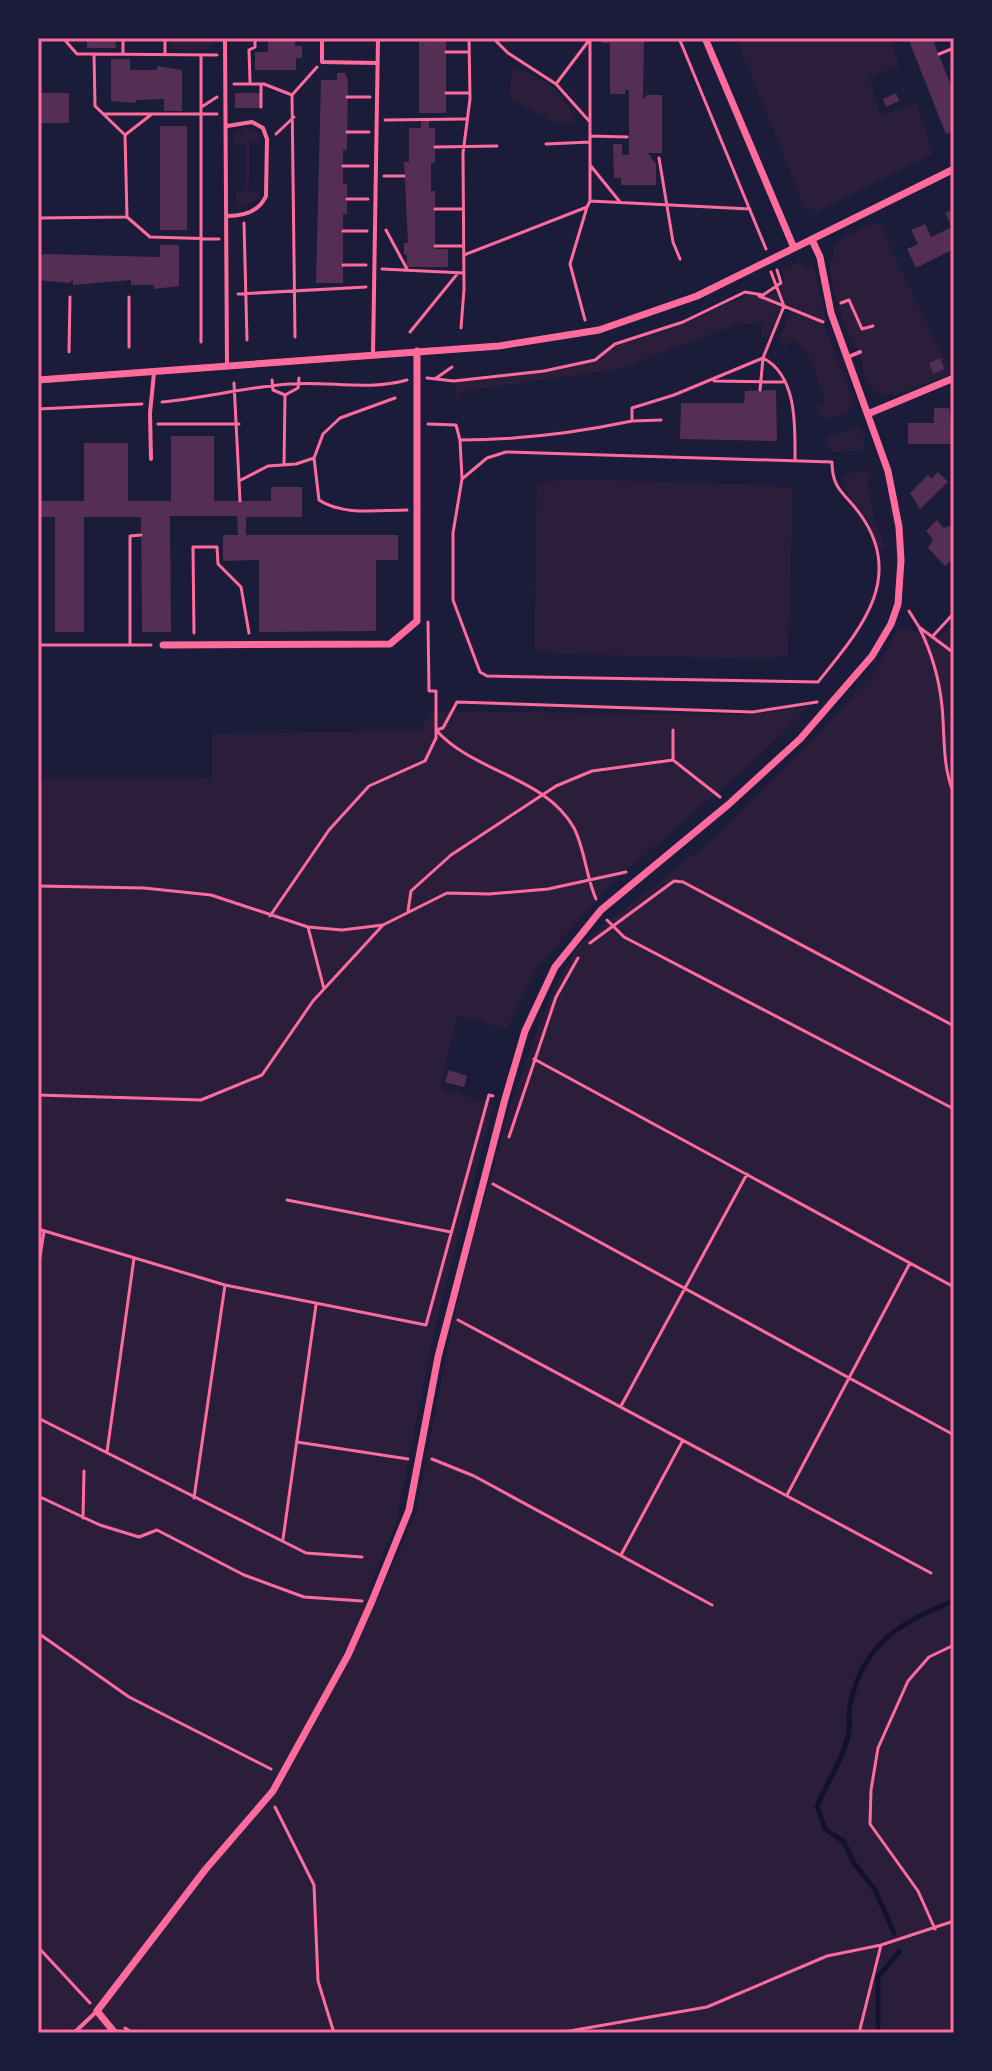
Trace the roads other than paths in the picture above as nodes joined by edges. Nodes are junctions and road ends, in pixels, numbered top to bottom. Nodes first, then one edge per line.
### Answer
1 (225, 38) edge
2 (322, 38) edge
3 (378, 38) edge
4 (705, 38) edge
5 (377, 63) junction
6 (227, 126) junction
7 (954, 169) edge
8 (227, 216) junction
9 (812, 240) junction
10 (794, 248) junction
11 (417, 351) junction
12 (860, 352) dead end
13 (373, 354) junction
14 (848, 357) junction
15 (227, 365) junction
16 (154, 371) junction
17 (954, 378) edge
18 (38, 380) edge
19 (870, 413) junction
20 (151, 459) dead end
21 (163, 645) road end
22 (97, 2011) junction
23 (74, 2033) edge
24 (115, 2033) edge

1 - 6 lane
2 - 5 lane
3 - 5 lane
4 - 10 street
5 - 13 lane
6 - 8 lane
6 - 8 lane
7 - 9 street
8 - 15 lane
9 - 10 street
9 - 14 street
10 - 11 street
11 - 13 street
11 - 21 street
12 - 14 lane
13 - 15 street
14 - 19 street
15 - 16 street
16 - 18 street
16 - 20 lane
17 - 19 street
19 - 22 street
22 - 23 lane
22 - 24 street

